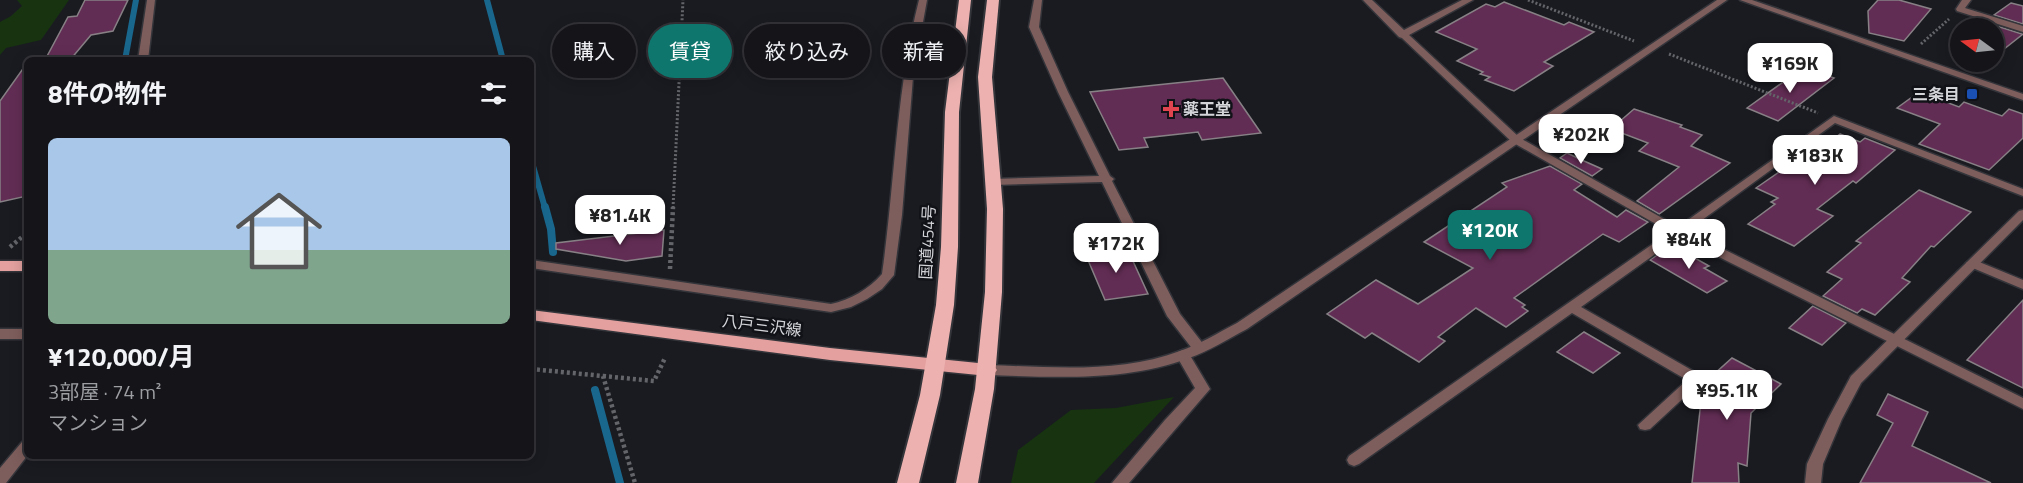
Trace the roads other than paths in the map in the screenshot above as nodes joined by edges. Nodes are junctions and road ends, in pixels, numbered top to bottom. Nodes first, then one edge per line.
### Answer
1 (151, 0) edge
2 (923, 0) edge
3 (965, 0) edge
4 (993, 0) edge
5 (1038, 0) edge
6 (1367, 0) edge
7 (1469, 0) edge
8 (1723, 0) edge
9 (1744, 0) edge
10 (1967, 0) edge
11 (2023, 29) edge
12 (1402, 35) junction
13 (143, 57) edge
14 (2023, 97) edge
15 (1516, 140) junction
16 (1108, 180) junction
17 (993, 182) junction
18 (2023, 193) edge
19 (2023, 213) edge
20 (1677, 231) junction
21 (1972, 263) junction
22 (534, 264) edge
23 (0, 266) edge
24 (24, 266) edge
25 (2023, 285) edge
26 (1571, 307) junction
27 (534, 315) edge
28 (0, 334) edge
29 (24, 334) edge
30 (1895, 340) junction
31 (1199, 348) junction
32 (1183, 355) junction
33 (936, 366) junction
34 (988, 370) junction
35 (2023, 404) edge
36 (1645, 425) dead end
37 (24, 450) edge
38 (1354, 460) dead end
39 (0, 479) edge
40 (908, 483) edge
41 (967, 483) edge
42 (1120, 483) edge
43 (1813, 483) edge

1 - 13 street
2 - 22 street
3 - 33 highway, 国道454号
4 - 17 highway
5 - 16 street
6 - 12 street
7 - 12 street
8 - 15 street
9 - 14 street
10 - 11 street
12 - 15 street
15 - 20 street
15 - 31 street
16 - 17 street
16 - 31 street
17 - 34 highway
18 - 20 street
19 - 21 street
20 - 26 street
20 - 30 street
21 - 25 street
21 - 30 street
23 - 24 main road
26 - 36 street
26 - 38 street
27 - 33 main road, 八戸三沢線
28 - 29 street
30 - 35 street
30 - 43 street
31 - 32 street
32 - 34 street
32 - 42 street
33 - 34 main road, 八戸三沢線
33 - 40 highway, 国道454号
34 - 41 highway
37 - 39 street

